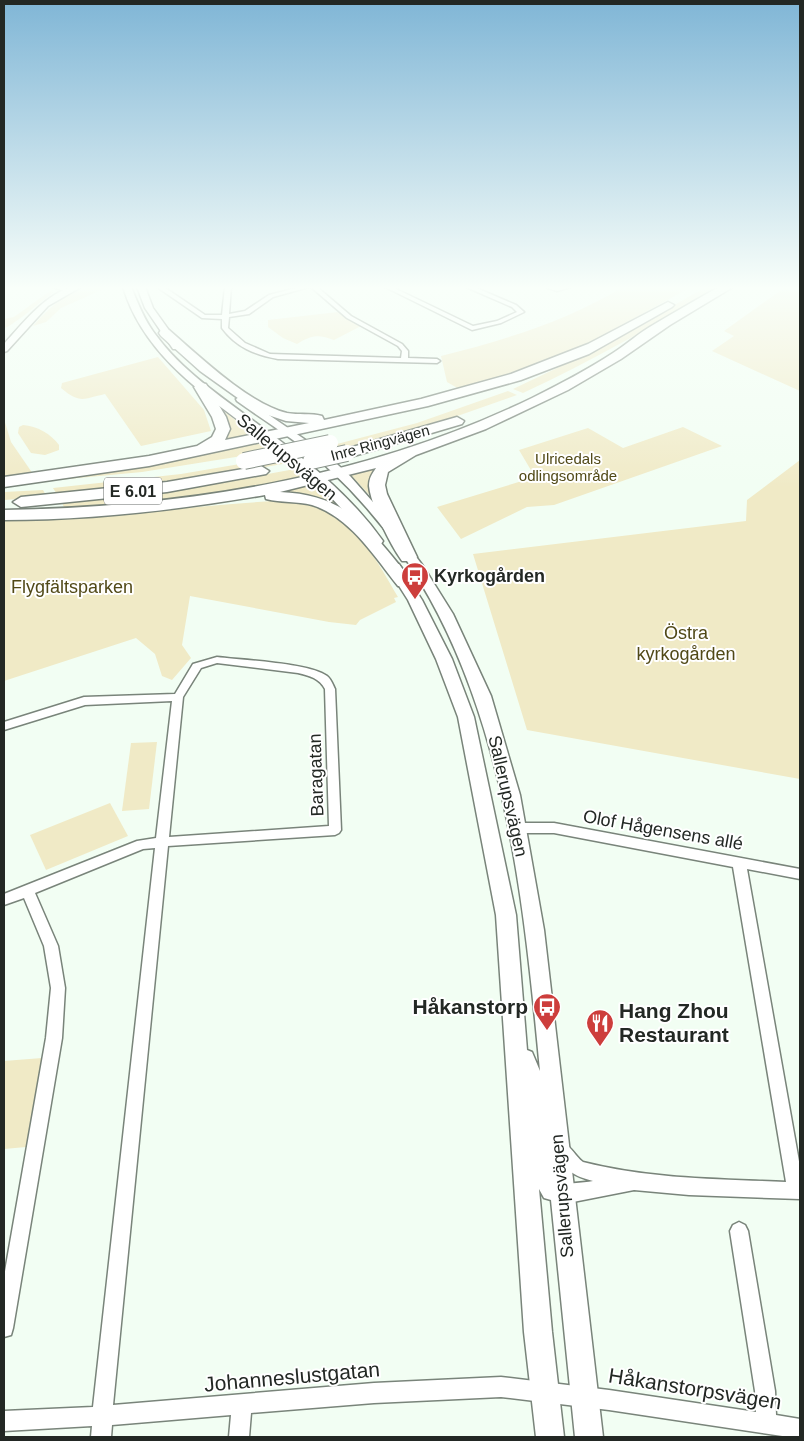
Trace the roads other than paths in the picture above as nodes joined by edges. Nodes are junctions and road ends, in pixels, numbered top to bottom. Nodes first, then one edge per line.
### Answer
1 (165, 354) edge
2 (186, 354) edge
3 (189, 354) edge
4 (263, 354) edge
5 (404, 354) edge
6 (571, 354) edge
7 (576, 354) edge
8 (609, 354) edge
9 (619, 354) edge
10 (404, 360) junction
11 (437, 361) dead end
12 (201, 387) junction
13 (379, 412) junction
14 (290, 432) junction
15 (268, 437) junction
16 (348, 443) junction
17 (420, 449) junction
18 (176, 456) junction
19 (339, 474) junction
20 (317, 478) junction
21 (4, 482) edge
22 (4, 489) edge
23 (202, 501) junction
24 (4, 503) edge
25 (4, 515) edge
26 (408, 557) junction
27 (404, 582) junction
28 (178, 697) junction
29 (4, 726) edge
30 (518, 828) junction
31 (162, 842) junction
32 (740, 862) junction
33 (800, 874) edge
34 (27, 890) junction
35 (4, 900) edge
36 (516, 1039) junction
37 (556, 1133) junction
38 (637, 1182) junction
39 (798, 1191) edge
40 (562, 1192) junction
41 (739, 1231) dead end
42 (4, 1328) edge
43 (545, 1392) junction
44 (584, 1397) junction
45 (242, 1405) junction
46 (103, 1416) junction
47 (4, 1421) edge
48 (767, 1424) junction
49 (800, 1429) edge
50 (102, 1437) edge
51 (239, 1437) edge
52 (550, 1437) edge
53 (589, 1437) edge

1 - 12 main road, Sallerupsvägen
2 - 14 main road, Sallerupsvägen
3 - 13 highway
4 - 10 street
5 - 10 street
6 - 13 highway
7 - 16 highway, Inre Ringvägen / E 6.01
8 - 16 highway, Inre Ringvägen / E 6.01
9 - 17 highway
10 - 11 street
12 - 15 main road, Sallerupsvägen
12 - 18 highway
13 - 14 highway
14 - 15 highway
14 - 19 main road, Sallerupsvägen
15 - 18 highway
15 - 20 main road, Sallerupsvägen
16 - 22 highway, Inre Ringvägen / E 6.01, bridge
16 - 24 highway, Inre Ringvägen / E 6.01, bridge
17 - 19 highway
17 - 26 highway
18 - 21 highway
19 - 20 highway
19 - 26 main road, Sallerupsvägen
20 - 23 highway
20 - 27 main road, Sallerupsvägen
23 - 25 highway
23 - 27 highway
26 - 30 main road, Sallerupsvägen
27 - 36 main road, Sallerupsvägen
28 - 29 street
28 - 31 street
28 - 31 street, Baragatan
30 - 32 street, Olof Hågensens allé
30 - 37 main road, Sallerupsvägen
31 - 34 street
31 - 46 street
32 - 33 street, Olof Hågensens allé
32 - 39 street
34 - 35 street
34 - 42 street
36 - 40 main road
36 - 43 main road, Sallerupsvägen
37 - 38 street
37 - 40 main road, Sallerupsvägen
38 - 39 street
38 - 40 street
40 - 44 main road, Sallerupsvägen
41 - 48 street
43 - 44 street, Johanneslustgatan
43 - 45 street, Johanneslustgatan
43 - 52 main road, Sallerupsvägen
44 - 48 street, Håkanstorpsvägen
44 - 53 main road, Sallerupsvägen
45 - 46 street, Johanneslustgatan
45 - 51 street
46 - 47 street, Johanneslustgatan
46 - 50 street
48 - 49 street, Håkanstorpsvägen

